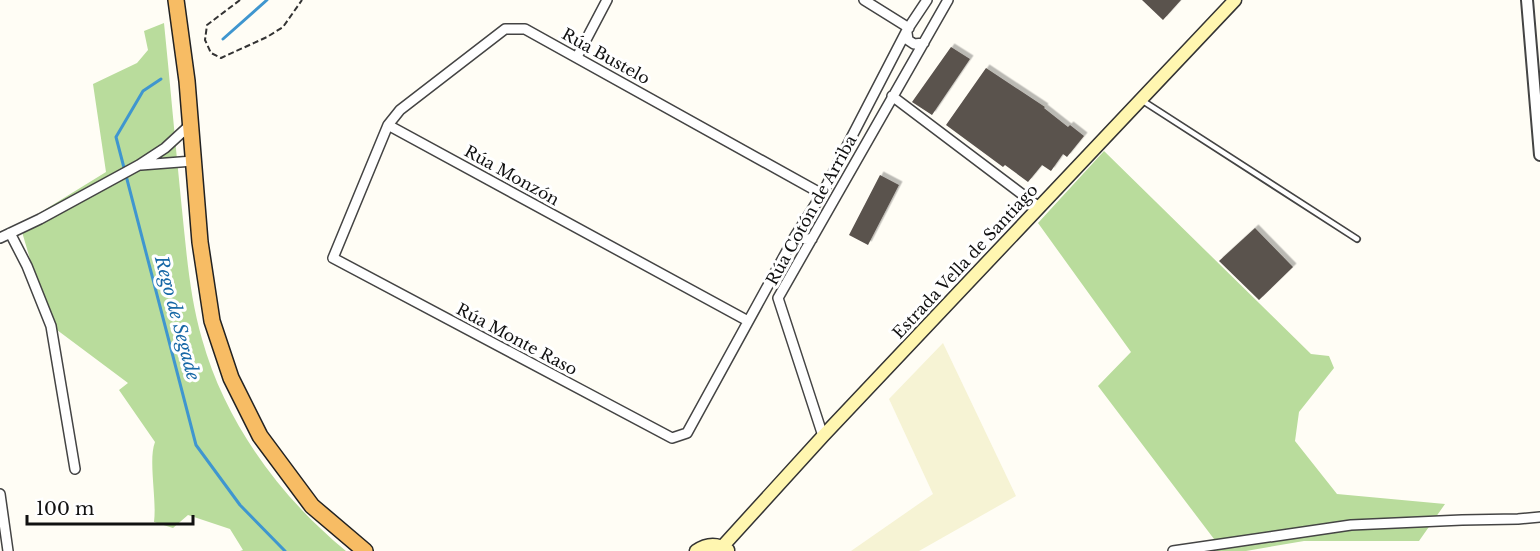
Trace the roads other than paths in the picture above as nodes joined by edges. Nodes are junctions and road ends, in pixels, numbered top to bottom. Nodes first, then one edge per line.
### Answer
1 (176, 0) edge
2 (607, 0) edge
3 (864, 0) edge
4 (927, 0) edge
5 (948, 0) edge
6 (1235, 0) edge
7 (1527, 0) edge
8 (909, 29) junction
9 (926, 40) junction
10 (577, 57) junction
11 (892, 96) junction
12 (1141, 100) junction
13 (1538, 110) edge
14 (190, 125) junction
15 (388, 125) junction
16 (1540, 154) edge
17 (194, 161) junction
18 (139, 165) junction
19 (822, 194) junction
20 (1039, 207) junction
21 (10, 233) junction
22 (0, 238) edge
23 (794, 238) junction
24 (812, 239) junction
25 (1357, 240) dead end
26 (748, 321) junction
27 (823, 436) junction
28 (75, 469) dead end
29 (0, 494) edge
30 (1540, 517) edge
31 (726, 549) edge
32 (8, 551) edge
33 (364, 551) edge
34 (696, 551) edge
35 (1173, 551) edge

1 - 14 highway
2 - 10 street
3 - 8 street
4 - 8 street
5 - 9 street, Rúa Cotón de Arriba
6 - 12 main road, Estrada Vella de Santiago
7 - 13 street
8 - 9 street
8 - 9 street
8 - 19 street
9 - 11 street, Rúa Cotón de Arriba
10 - 15 street, Rúa Bustelo
10 - 19 street, Rúa Bustelo
11 - 20 street
11 - 24 street, Rúa Cotón de Arriba
12 - 20 main road, Estrada Vella de Santiago
12 - 25 lane
13 - 16 street
14 - 17 highway
14 - 18 street
15 - 26 street, Rúa Monzón
15 - 26 street, Rúa Monte Raso
17 - 18 street
17 - 33 highway
18 - 21 street
19 - 23 street
19 - 24 street
20 - 27 main road, Estrada Vella de Santiago
21 - 22 street
21 - 28 street
23 - 24 street
23 - 26 street
24 - 27 street, Rúa Cotón de Arriba
27 - 31 main road, Estrada Vella de Santiago
29 - 32 street
30 - 35 street
31 - 34 main road, Estrada Vella de Santiago

